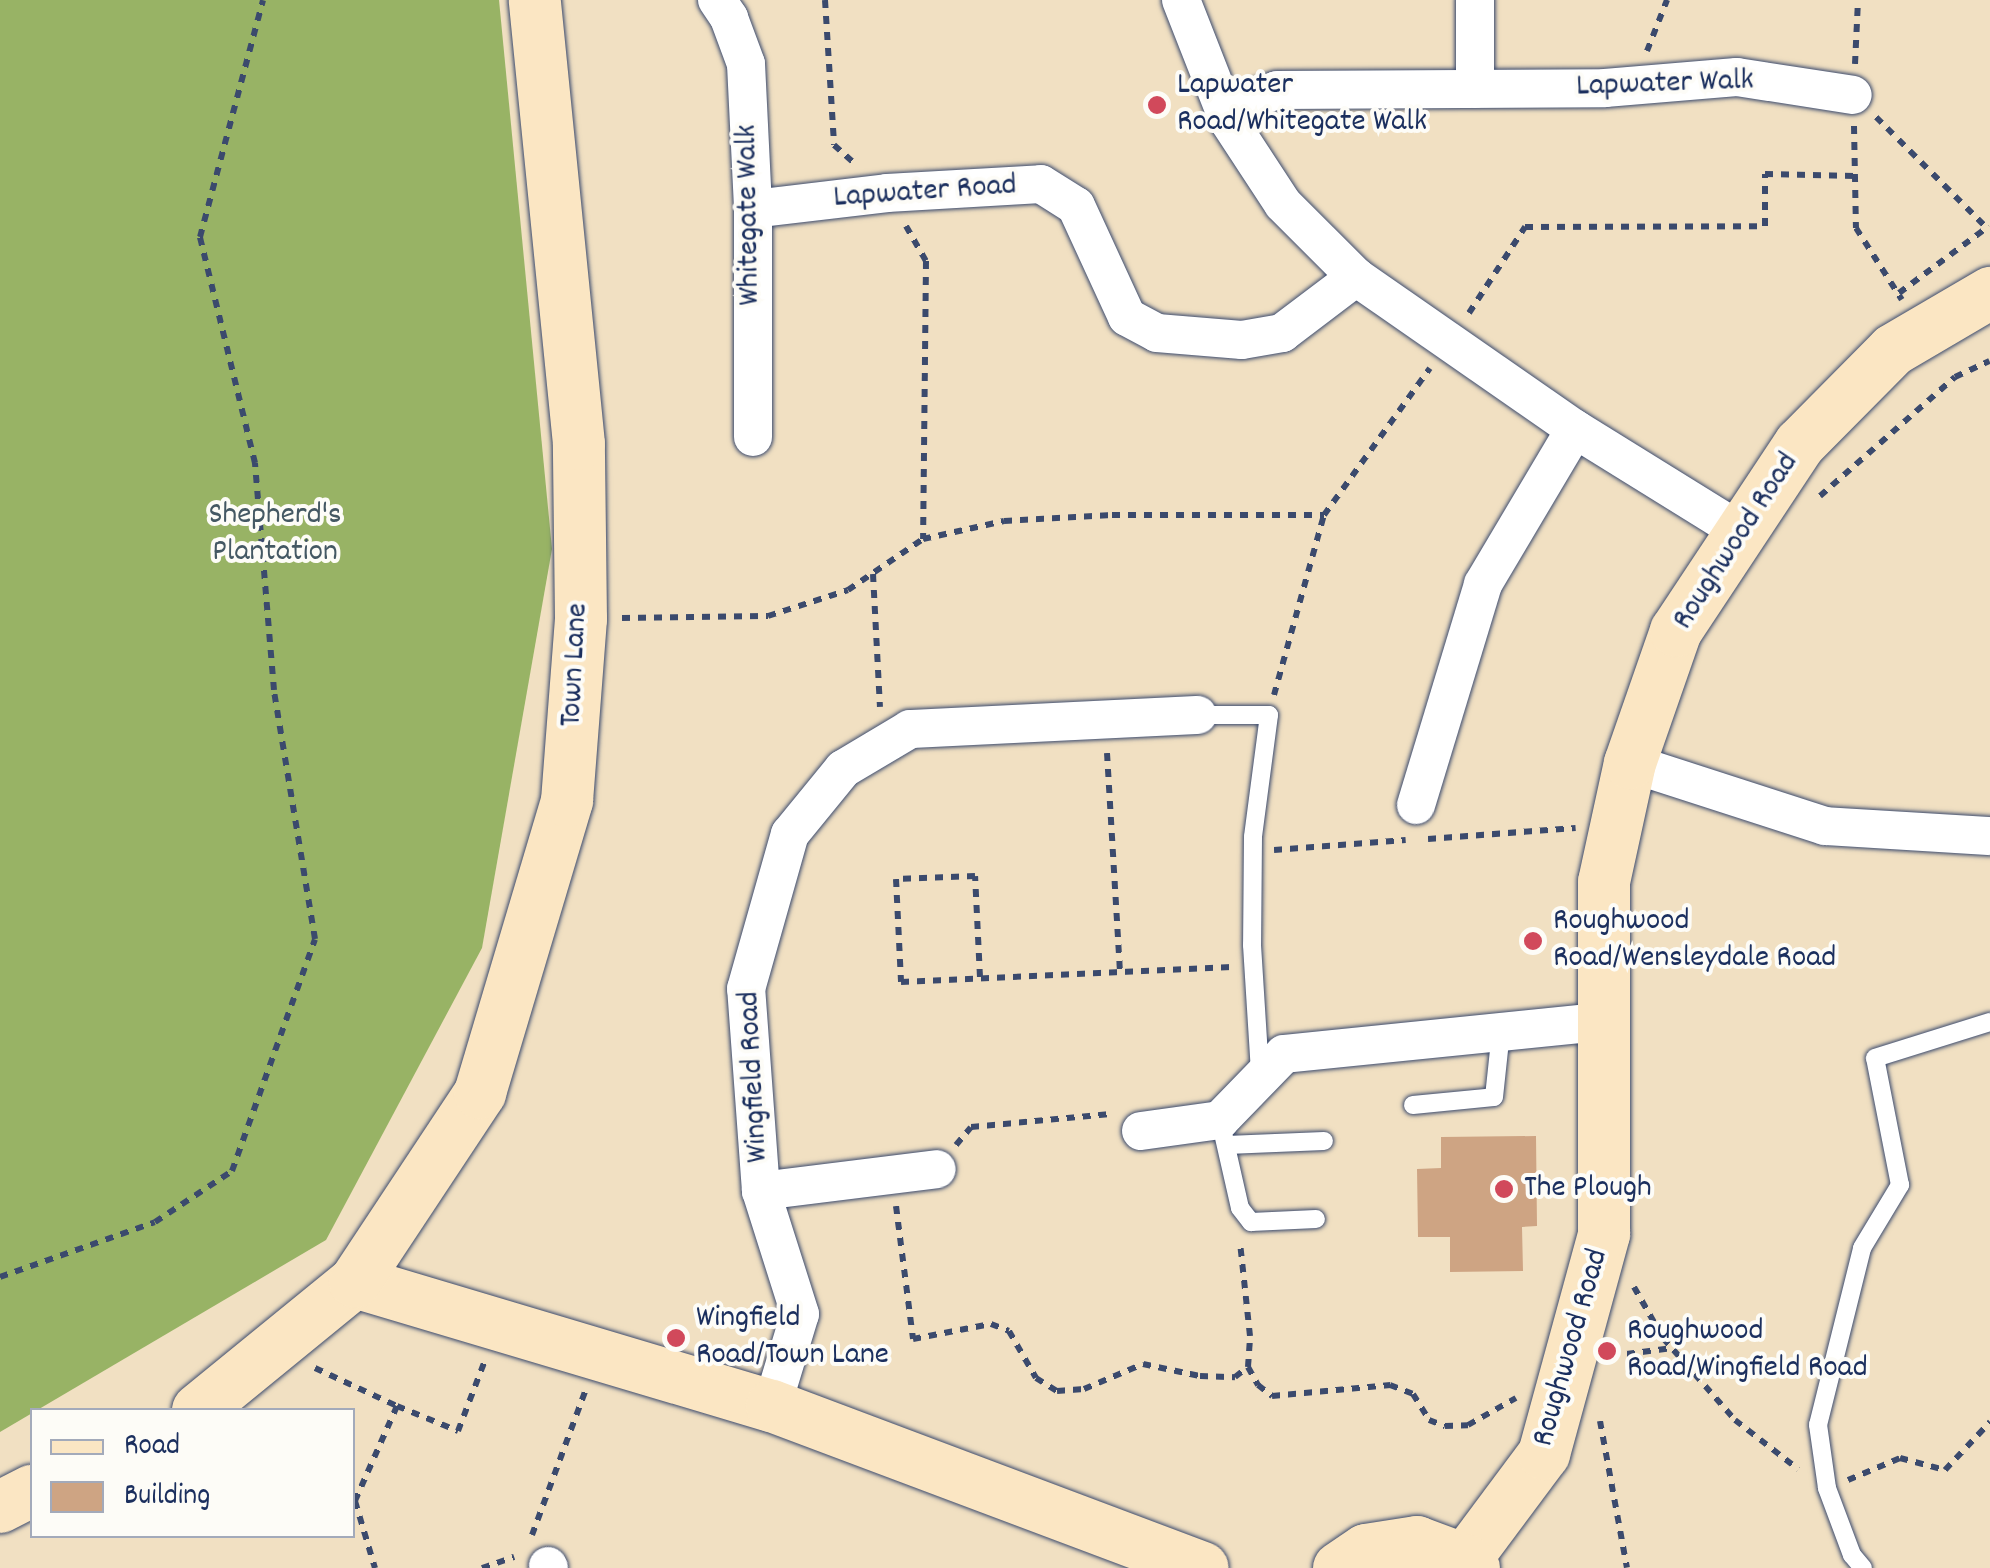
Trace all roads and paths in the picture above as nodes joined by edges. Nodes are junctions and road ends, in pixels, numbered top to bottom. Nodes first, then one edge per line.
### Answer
1 (263, 0) edge
2 (535, 0) edge
3 (716, 0) edge
4 (825, 0) edge
5 (1181, 0) edge
6 (1475, 0) edge
7 (1667, 0) edge
8 (1858, 0) edge
9 (1634, 85) junction
10 (1475, 89) junction
11 (1854, 95) junction
12 (1228, 120) junction
13 (887, 193) junction
14 (753, 209) junction
15 (1988, 227) edge
16 (1356, 277) junction
17 (1990, 293) edge
18 (1910, 313) junction
19 (1990, 361) edge
20 (1575, 429) junction
21 (753, 437) dead end
22 (1812, 503) dead end
23 (1324, 515) dead end
24 (1742, 532) junction
25 (923, 539) junction
26 (873, 573) junction
27 (581, 619) junction
28 (1198, 715) joint
29 (1105, 720) junction
30 (882, 745) junction
31 (1630, 763) junction
32 (1416, 804) dead end
33 (1990, 836) edge
34 (1253, 966) junction
35 (1120, 972) junction
36 (980, 976) junction
37 (1607, 1022) junction
38 (1990, 1022) edge
39 (1501, 1032) junction
40 (1261, 1078) junction
41 (1413, 1105) dead end
42 (1141, 1131) joint
43 (1223, 1132) junction
44 (1324, 1140) dead end
45 (936, 1169) joint
46 (893, 1174) junction
47 (761, 1191) junction
48 (1240, 1208) junction
49 (1316, 1219) dead end
50 (1604, 1234) junction
51 (0, 1277) edge
52 (356, 1282) junction
53 (499, 1325) junction
54 (274, 1348) junction
55 (1672, 1348) junction
56 (599, 1355) junction
57 (1248, 1367) junction
58 (1588, 1368) junction
59 (396, 1406) junction
60 (772, 1406) junction
61 (200, 1408) edge
62 (1990, 1422) edge
63 (1827, 1488) junction
64 (30, 1492) edge
65 (0, 1507) edge
66 (1470, 1564) edge
67 (375, 1568) edge
68 (482, 1568) edge
69 (1203, 1568) edge
70 (1339, 1568) edge
71 (1627, 1568) edge
72 (1863, 1568) edge

1 - 51 path
2 - 27 street, Town Lane
3 - 14 street, Whitegate Walk
4 - 13 path
5 - 12 street
6 - 10 street
7 - 9 path
8 - 11 path
9 - 10 street, Lapwater Walk
9 - 11 street, Lapwater Walk
10 - 12 street
11 - 15 path
11 - 18 path
12 - 16 street
13 - 14 street, Lapwater Road
13 - 16 street, Lapwater Road
13 - 25 path
14 - 21 street, Whitegate Walk
15 - 18 path
16 - 20 street
17 - 18 street, Roughwood Road
18 - 24 street, Roughwood Road
19 - 22 path
20 - 24 street
20 - 32 street
23 - 25 path
24 - 31 street, Roughwood Road
25 - 26 path
26 - 27 path
26 - 30 path
27 - 52 street, Town Lane
28 - 29 street, Wingfield Road
28 - 34 lane
29 - 30 street, Wingfield Road
29 - 35 path
30 - 47 street, Wingfield Road
31 - 33 street
31 - 37 street, Roughwood Road
34 - 35 path
34 - 40 lane
35 - 36 path
36 - 36 path
37 - 39 street
37 - 50 street, Roughwood Road
38 - 63 lane
39 - 40 street
39 - 41 lane
40 - 43 street
42 - 43 street
42 - 45 path
43 - 44 lane
43 - 48 lane
45 - 46 street
46 - 47 street
46 - 57 path
47 - 60 street, Wingfield Road
48 - 49 lane
48 - 57 path
50 - 55 path
50 - 58 street, Roughwood Road
52 - 53 street
52 - 54 street, Town Lane
53 - 56 street
53 - 59 path
54 - 59 path
54 - 61 street, Town Lane
55 - 58 path
55 - 63 path
56 - 60 street
56 - 68 path
57 - 58 path
58 - 66 street, Roughwood Road
58 - 71 path
59 - 67 path
60 - 69 street
62 - 63 path
63 - 72 lane
64 - 65 street
66 - 70 street

